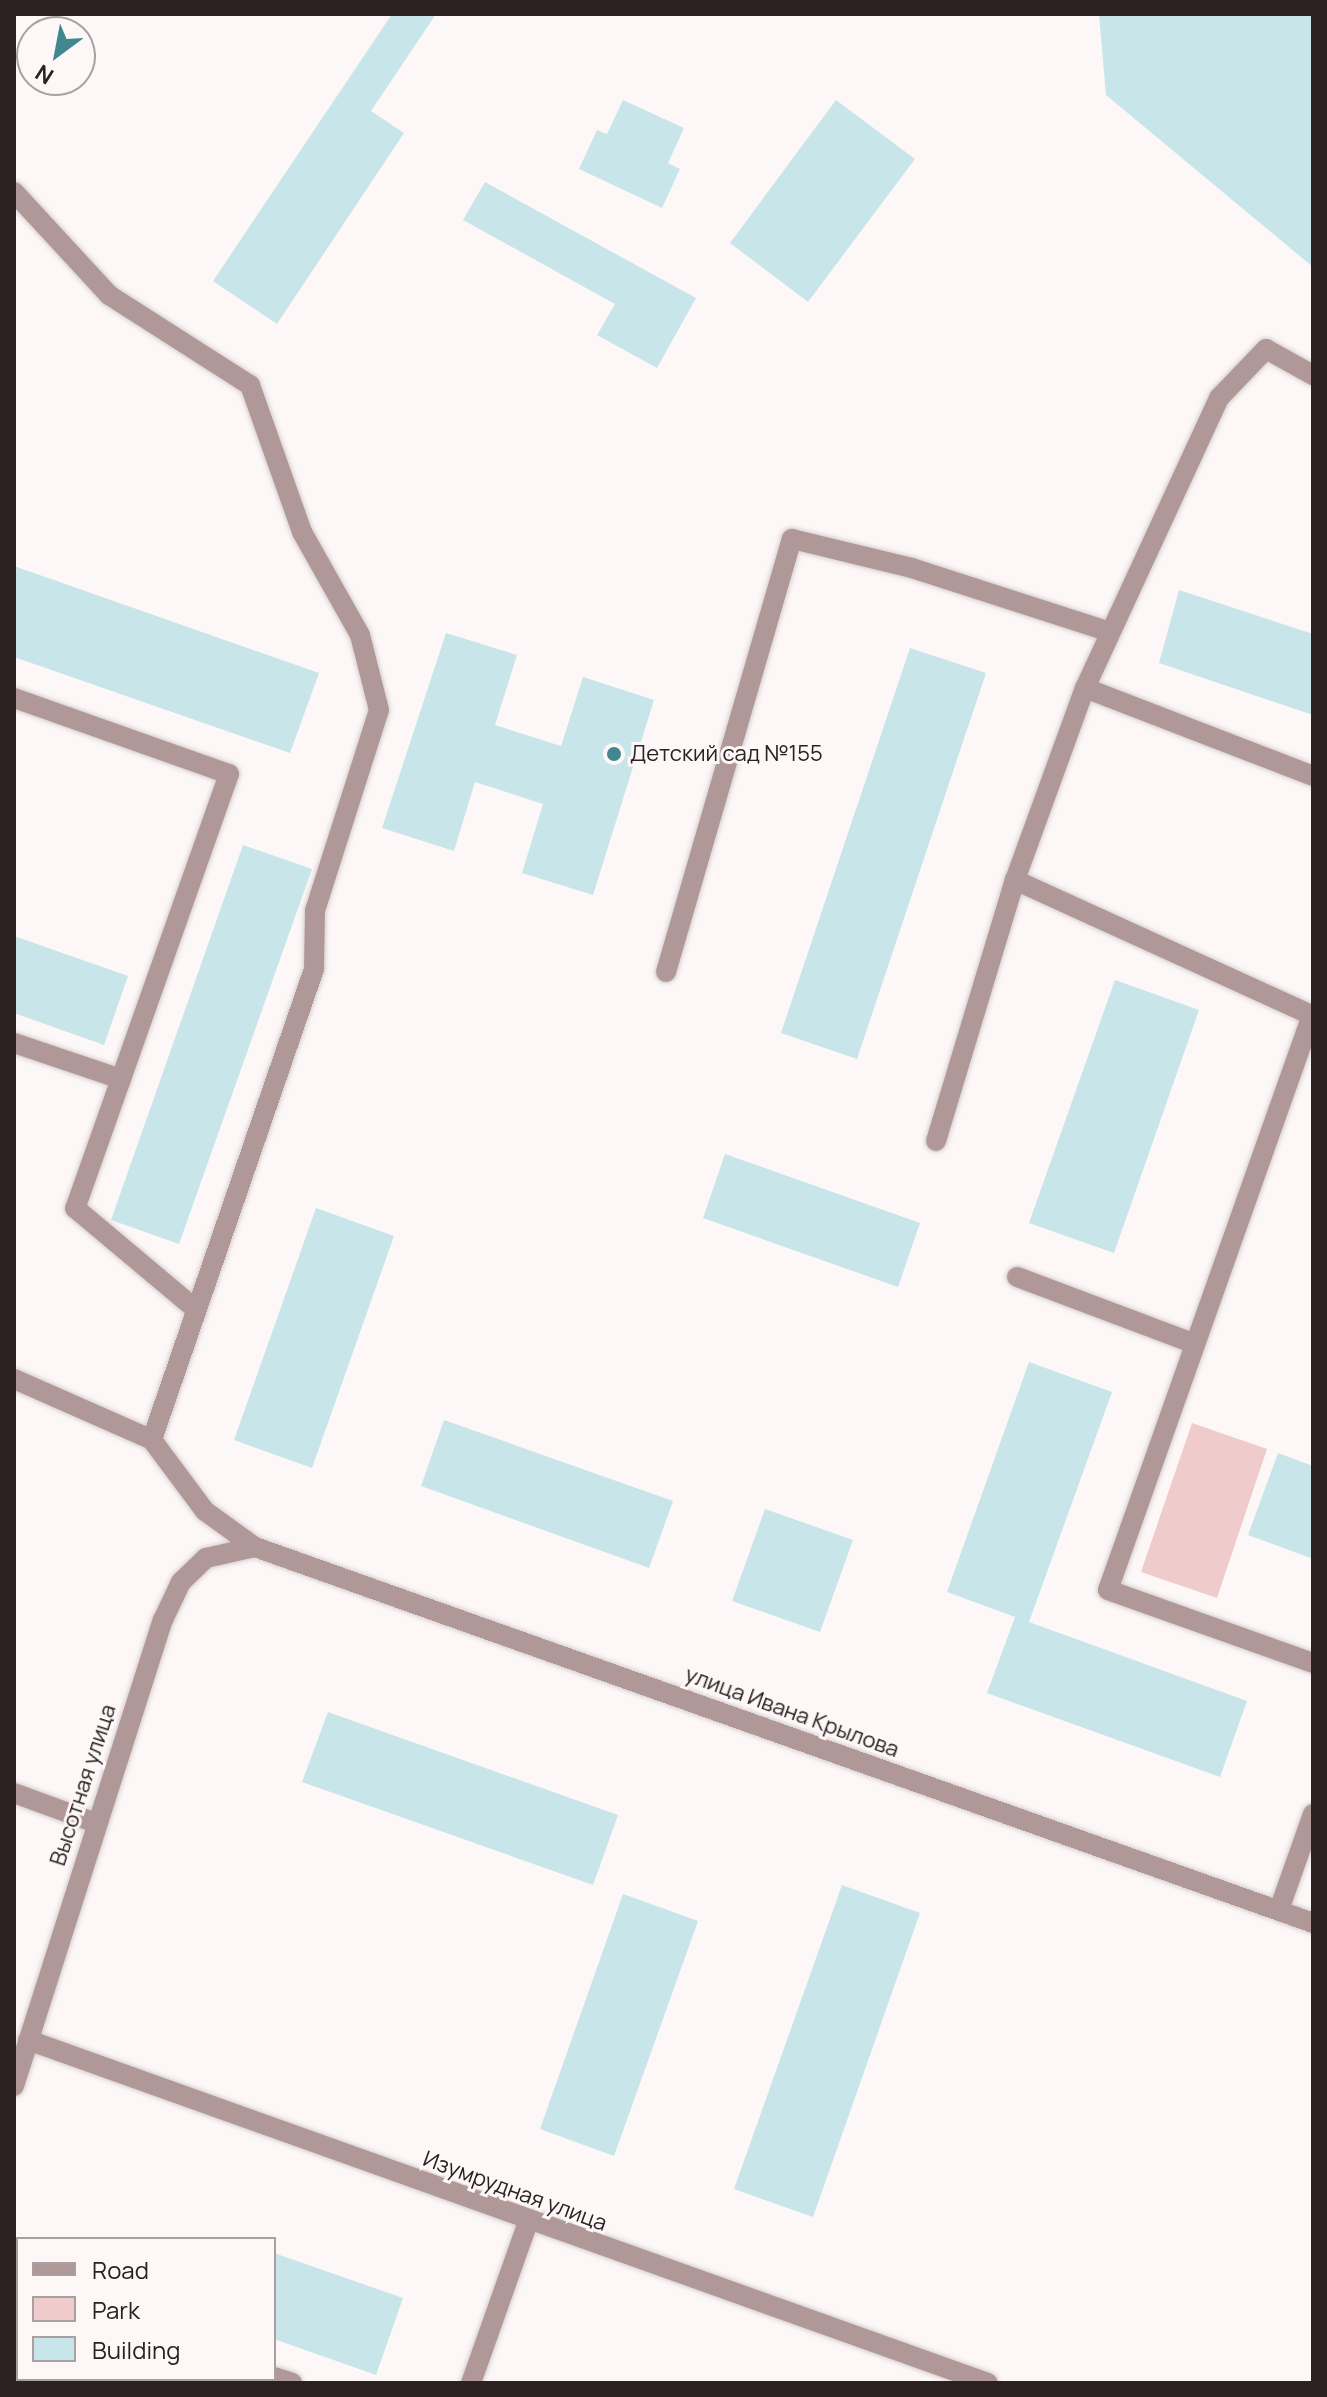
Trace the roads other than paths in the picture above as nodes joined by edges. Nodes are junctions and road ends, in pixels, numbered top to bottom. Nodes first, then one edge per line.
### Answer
1 (14, 192) edge
2 (1313, 375) edge
3 (1110, 632) junction
4 (1085, 688) junction
5 (14, 698) edge
6 (1313, 776) edge
7 (1015, 880) junction
8 (666, 972) dead end
9 (1313, 1016) edge
10 (14, 1043) edge
11 (121, 1079) junction
12 (936, 1141) dead end
13 (1017, 1277) dead end
14 (194, 1308) junction
15 (1195, 1344) junction
16 (14, 1379) edge
17 (152, 1440) junction
18 (255, 1547) junction
19 (1313, 1663) edge
20 (14, 1793) edge
21 (1313, 1814) edge
22 (96, 1823) junction
23 (1279, 1910) junction
24 (1313, 1923) edge
25 (28, 2040) junction
26 (14, 2086) edge
27 (528, 2222) junction
28 (471, 2383) edge
29 (988, 2383) edge

1 - 14 street
2 - 3 street
3 - 4 street
3 - 8 street
4 - 6 street
4 - 7 street
5 - 11 street
7 - 9 street
7 - 12 street
9 - 15 street
10 - 11 street
11 - 14 street
13 - 15 street
14 - 17 street
15 - 19 street
16 - 17 street
17 - 18 street, улица Ивана Крылова
18 - 22 street, Высотная улица
18 - 23 street, улица Ивана Крылова
20 - 22 street
21 - 23 street
22 - 25 street, Высотная улица
23 - 24 street, улица Ивана Крылова
25 - 26 street, Высотная улица
25 - 27 street, Изумрудная улица
27 - 28 street
27 - 29 street, Изумрудная улица

